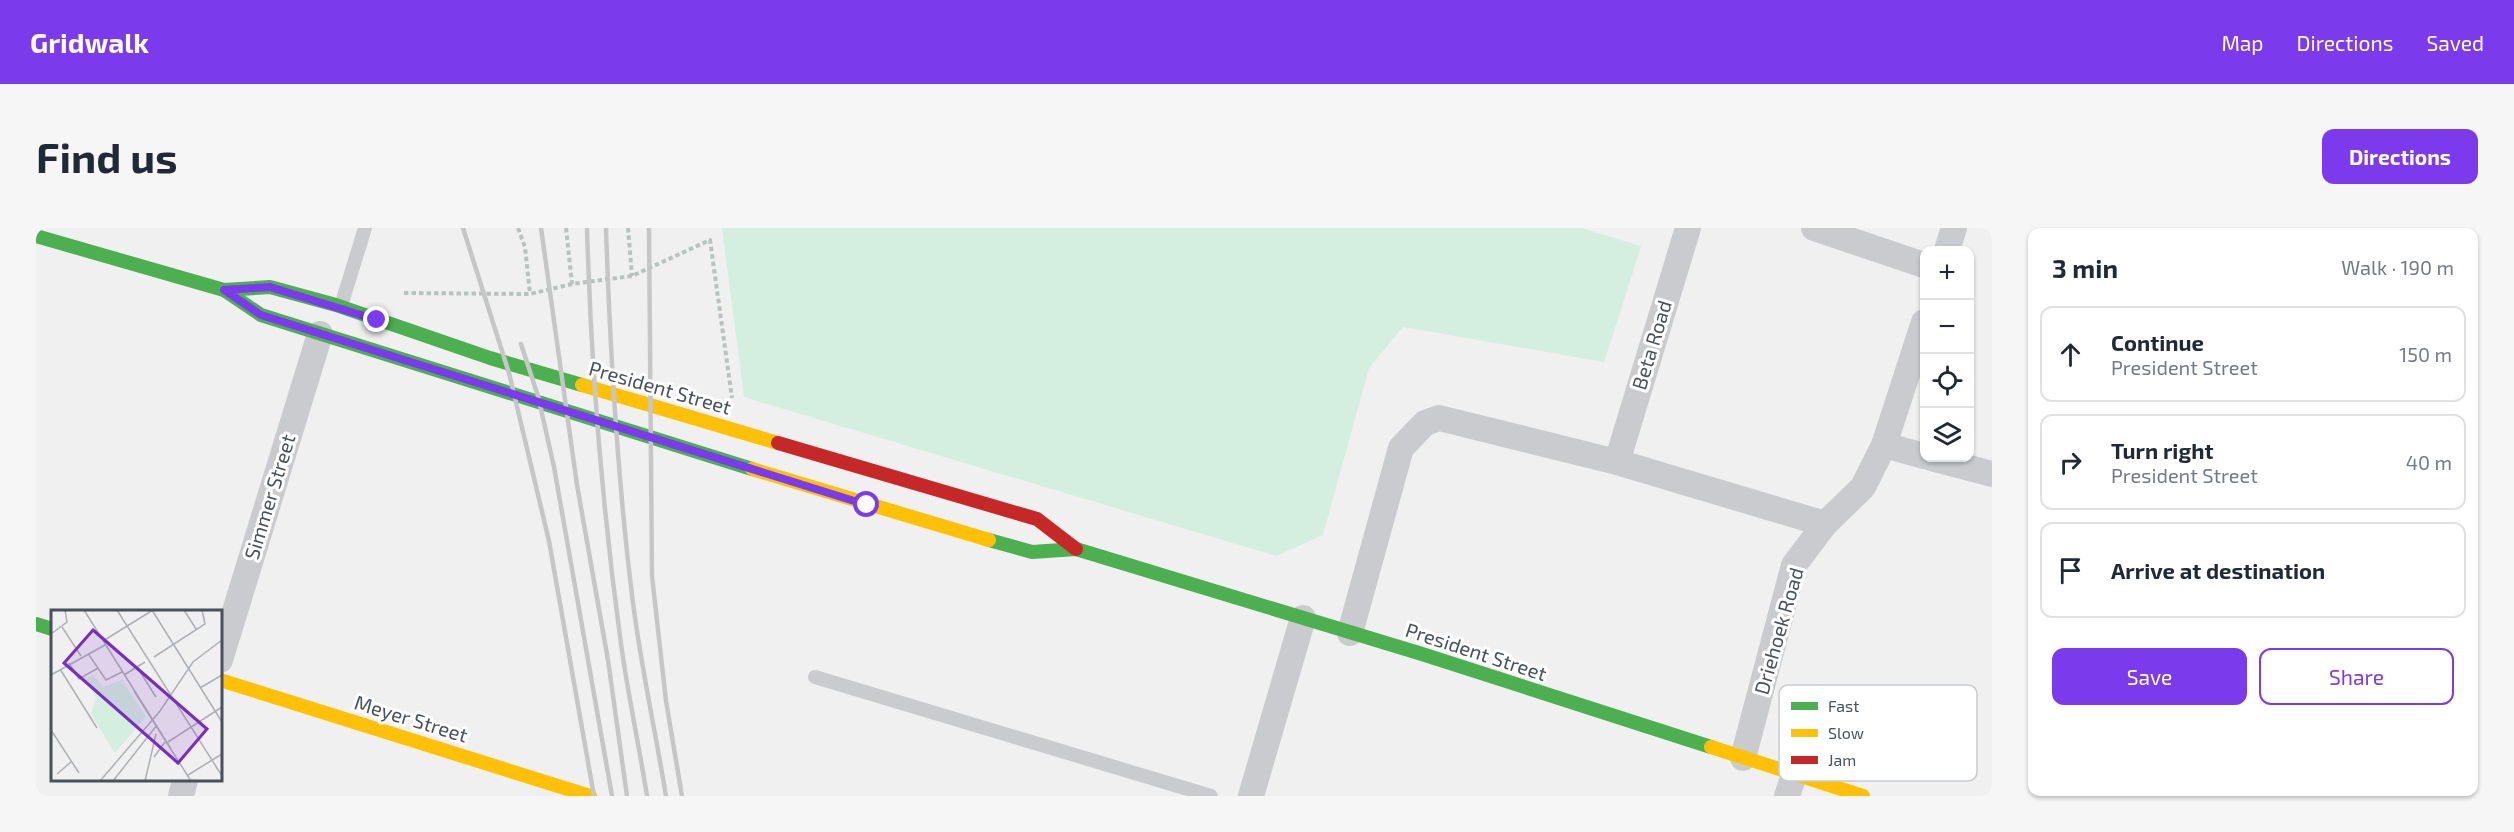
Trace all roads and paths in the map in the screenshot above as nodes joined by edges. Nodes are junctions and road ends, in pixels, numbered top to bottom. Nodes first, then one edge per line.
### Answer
1 (365, 228) edge
2 (518, 228) edge
3 (566, 228) edge
4 (628, 228) edge
5 (1688, 228) edge
6 (1814, 228) edge
7 (1954, 228) edge
8 (36, 236) edge
9 (1948, 246) edge
10 (1920, 264) edge
11 (632, 276) junction
12 (572, 284) junction
13 (224, 290) junction
14 (530, 294) junction
15 (341, 307) junction
16 (377, 320) junction
17 (320, 334) junction
18 (1920, 334) edge
19 (733, 402) dead end
20 (1884, 445) junction
21 (1920, 455) edge
22 (1617, 462) junction
23 (1946, 462) edge
24 (1992, 474) edge
25 (1825, 524) junction
26 (1076, 549) junction
27 (1303, 618) junction
28 (36, 624) edge
29 (51, 629) edge
30 (1350, 633) junction
31 (222, 653) edge
32 (815, 677) dead end
33 (222, 681) edge
34 (1743, 758) junction
35 (1779, 778) edge
36 (185, 781) edge
37 (1791, 785) edge
38 (181, 796) edge
39 (590, 796) edge
40 (1211, 796) edge
41 (1251, 796) edge
42 (1863, 796) edge

1 - 15 lane
2 - 14 path
3 - 12 path
4 - 11 path
5 - 22 street, Beta Road
6 - 10 street
7 - 9 street
8 - 13 street, President Street
11 - 12 path
11 - 19 path
12 - 14 path
13 - 15 street, President Street
13 - 17 street, President Street
14 - 16 path
15 - 16 street, President Street
16 - 26 street, President Street
17 - 26 street, President Street
17 - 31 street, Simmer Street
18 - 20 street, Driehoek Road
20 - 21 street
20 - 25 street, Driehoek Road
22 - 25 street
22 - 30 street
23 - 24 street
25 - 34 street, Driehoek Road
26 - 27 street, President Street
27 - 30 street, President Street
27 - 41 street
28 - 29 street
30 - 34 street, President Street
32 - 40 lane
33 - 39 street, Meyer Street
34 - 35 street, President Street
36 - 38 street
37 - 42 street, President Street

